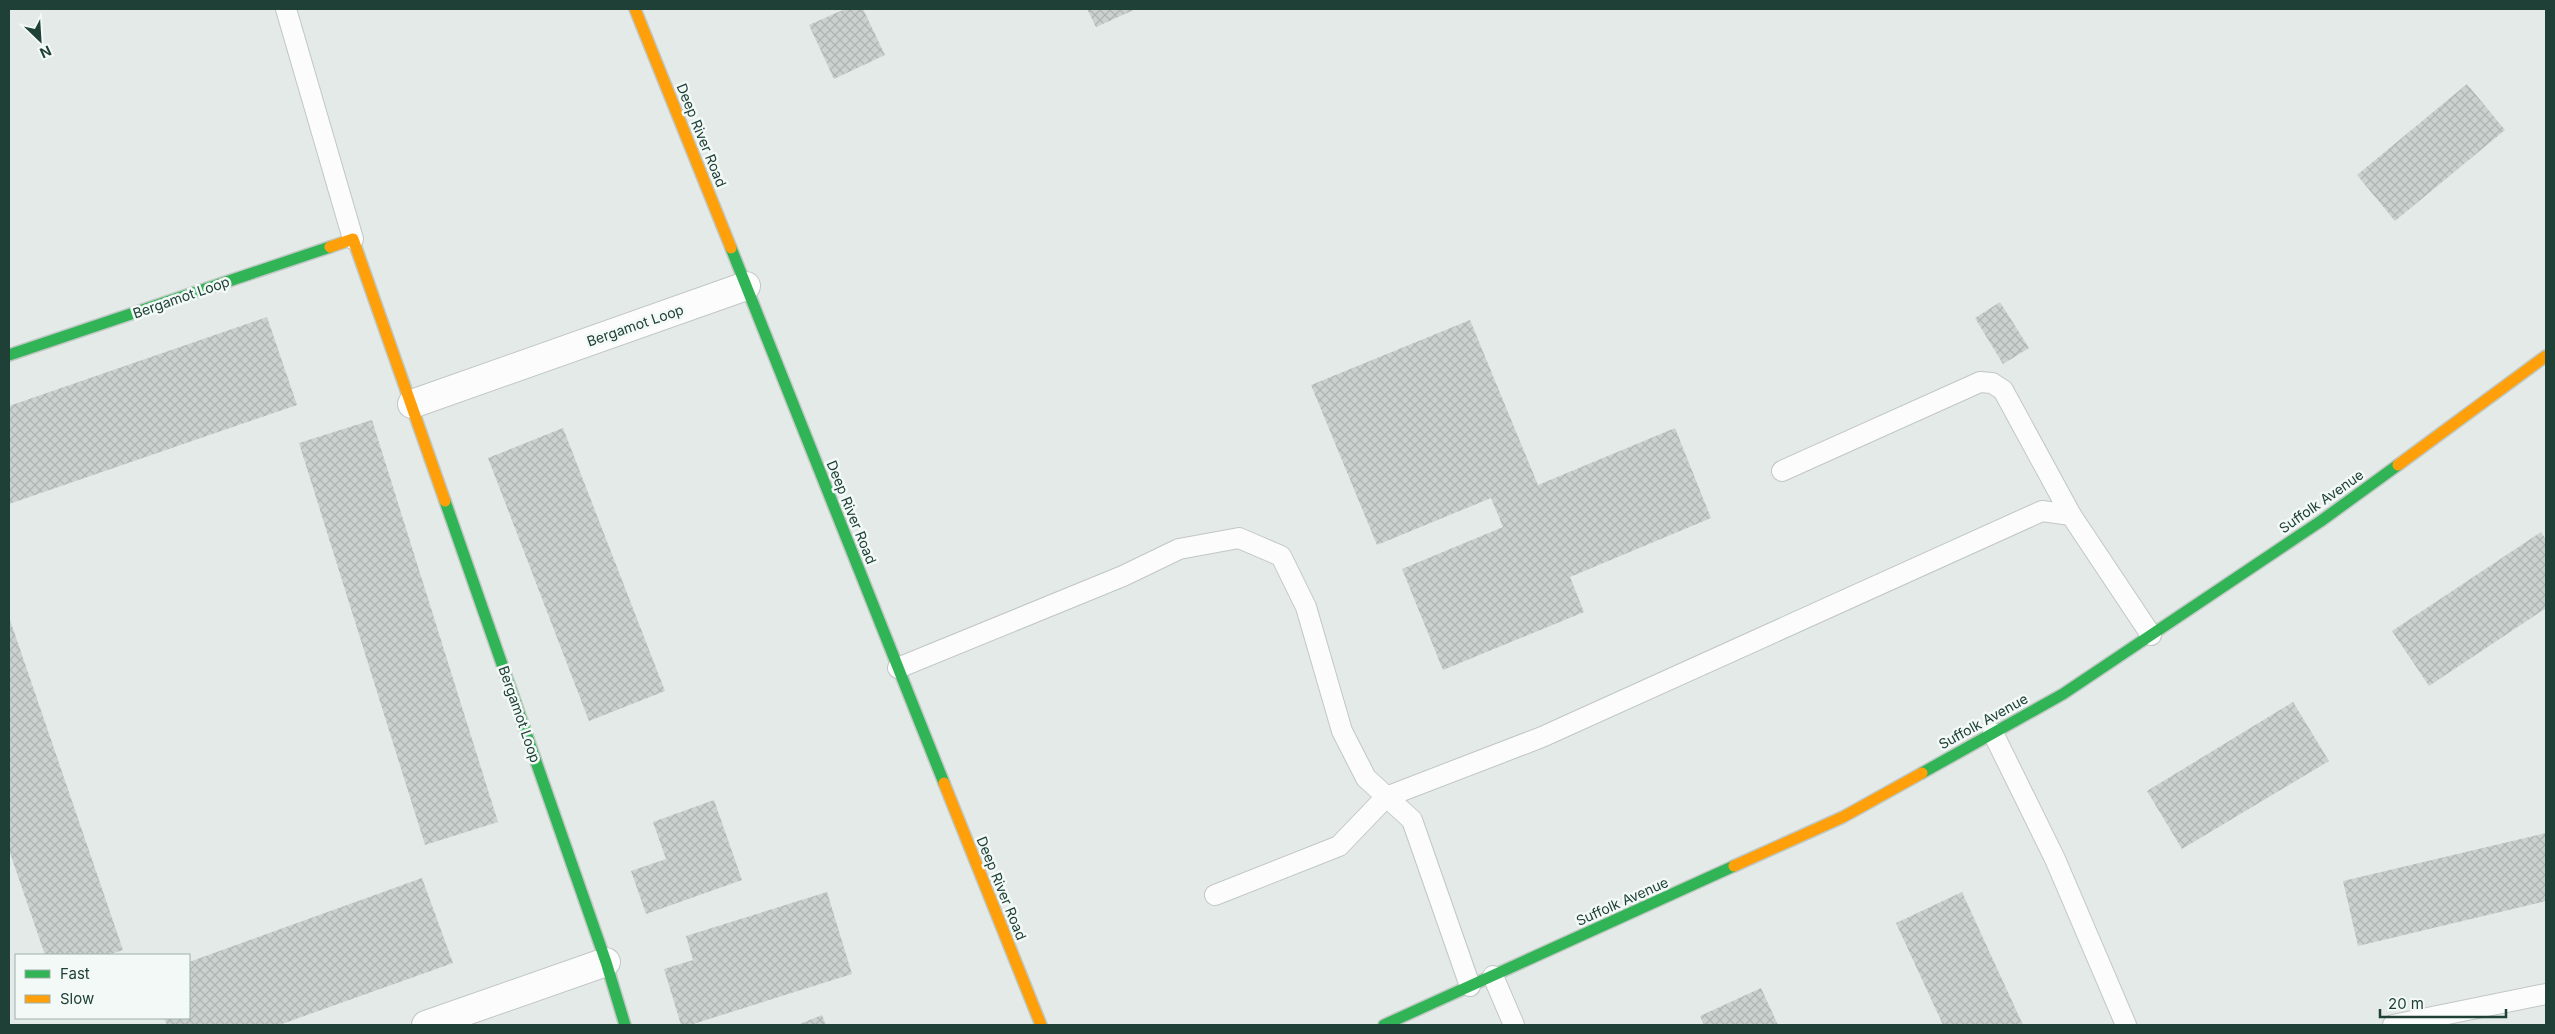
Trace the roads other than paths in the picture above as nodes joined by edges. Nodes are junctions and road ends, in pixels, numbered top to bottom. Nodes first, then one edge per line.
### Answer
1 (286, 9) edge
2 (635, 9) edge
3 (354, 239) junction
4 (746, 286) junction
5 (9, 355) edge
6 (2546, 356) edge
7 (412, 404) junction
8 (1782, 471) dead end
9 (2071, 515) junction
10 (2152, 635) junction
11 (898, 668) junction
12 (1993, 733) junction
13 (1386, 797) junction
14 (1215, 895) dead end
15 (606, 962) junction
16 (1493, 976) junction
17 (1470, 986) junction
18 (2546, 994) edge
19 (426, 1025) edge
20 (625, 1025) edge
21 (1041, 1025) edge
22 (1384, 1025) edge
23 (1514, 1025) edge
24 (2126, 1025) edge
25 (2393, 1025) edge

1 - 3 lane, Bergamot Loop
2 - 4 street, Deep River Road
3 - 5 street, Bergamot Loop
3 - 7 street, Bergamot Loop
4 - 7 street, Bergamot Loop
4 - 11 street, Deep River Road
6 - 10 street, Suffolk Avenue
7 - 15 street, Bergamot Loop
8 - 9 lane
9 - 10 lane
9 - 13 lane
10 - 12 street, Suffolk Avenue
11 - 13 lane
11 - 21 street, Deep River Road
12 - 16 street, Suffolk Avenue
12 - 24 lane
13 - 14 lane
13 - 17 lane
15 - 19 street
15 - 20 street, Bergamot Loop
16 - 17 street, Suffolk Avenue
16 - 23 lane
17 - 22 street, Suffolk Avenue
18 - 25 lane

